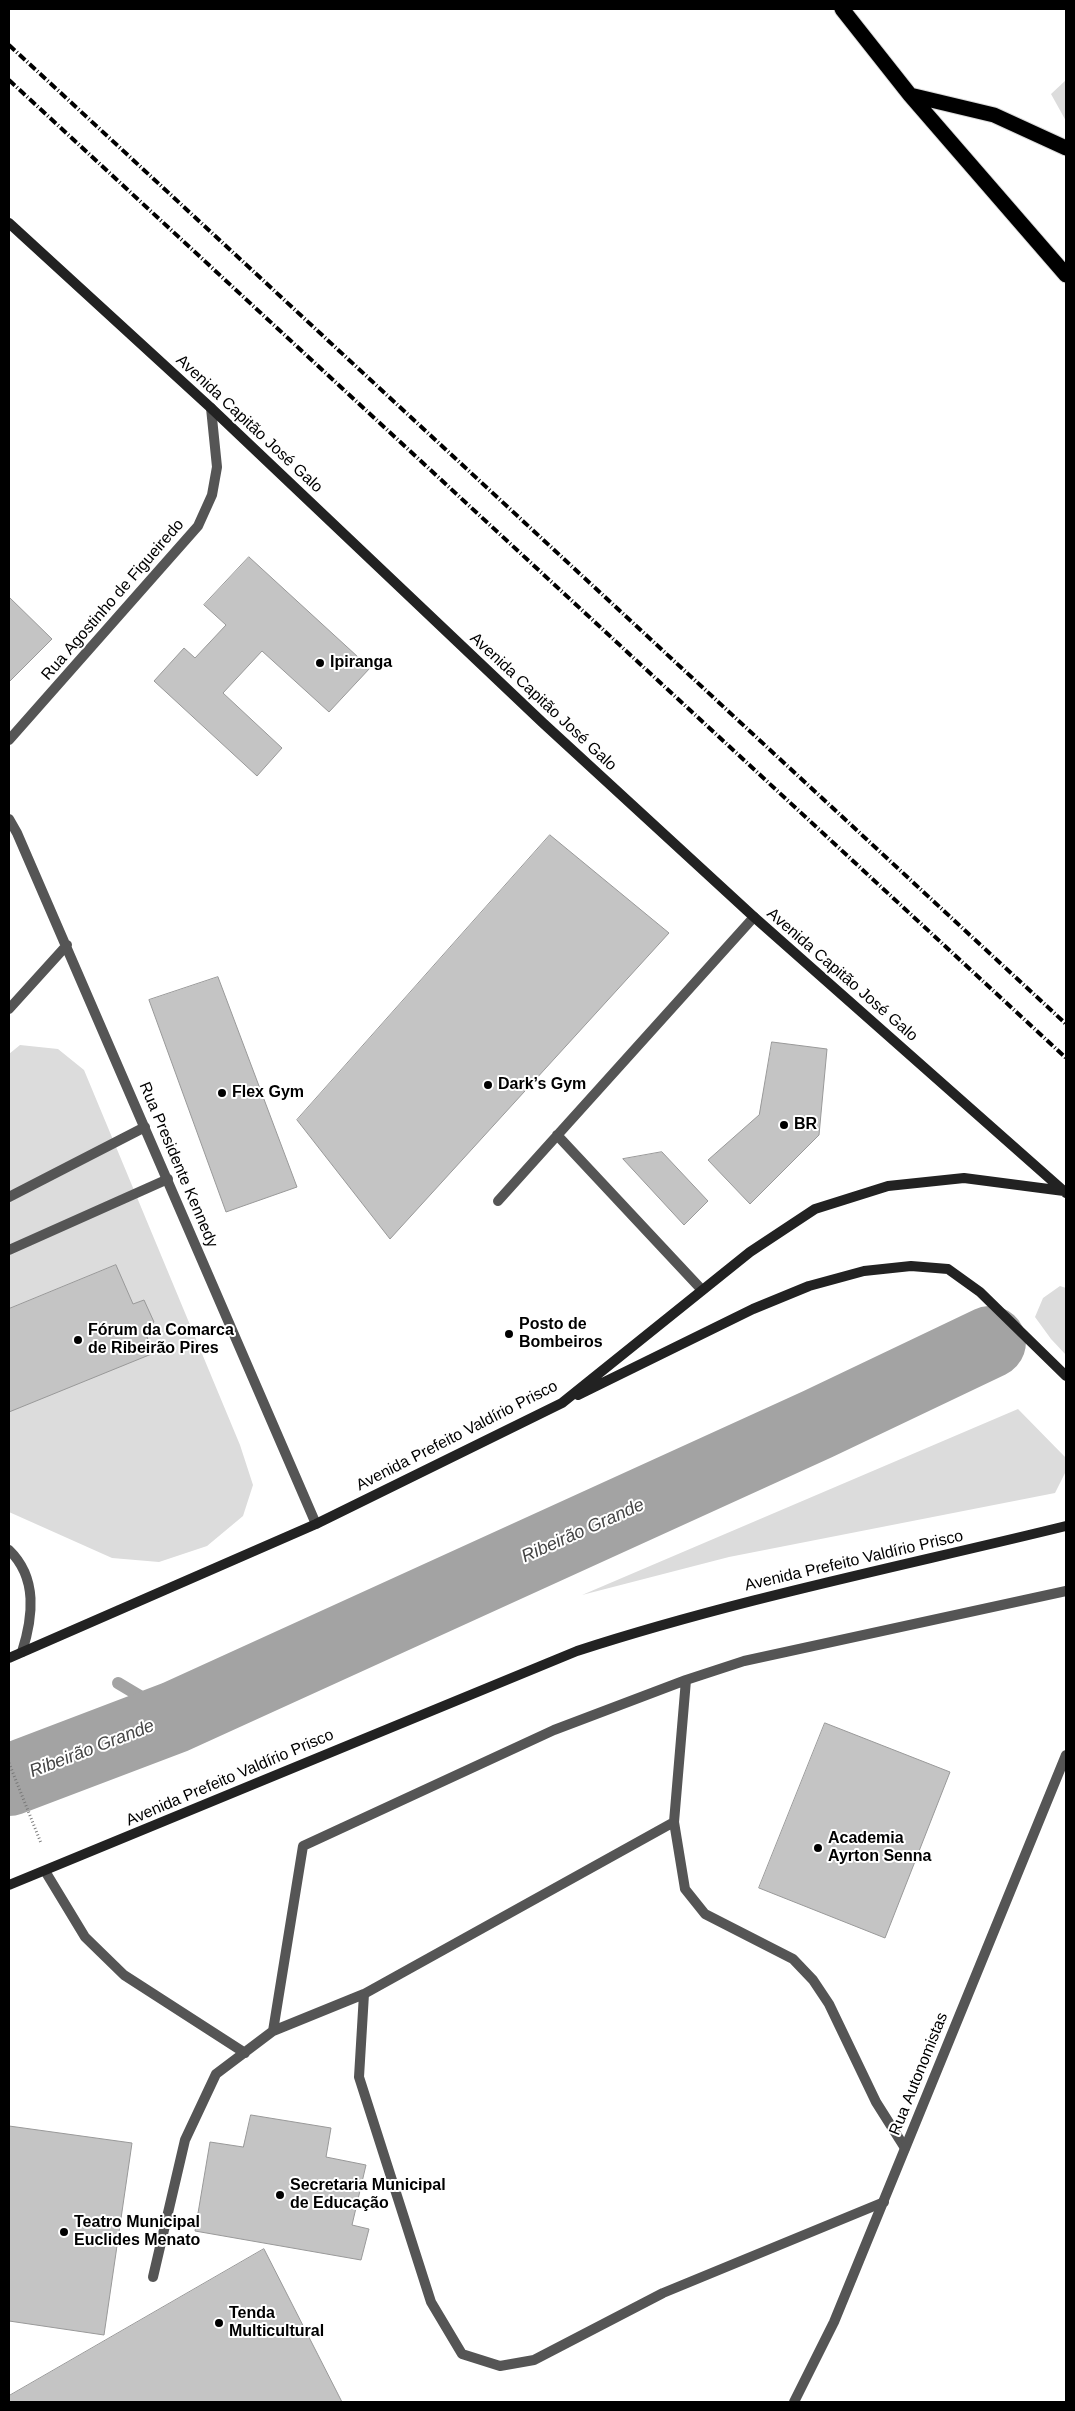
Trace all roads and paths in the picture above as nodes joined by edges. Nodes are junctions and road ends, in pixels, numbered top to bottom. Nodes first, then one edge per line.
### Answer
1 (842, 9) edge
2 (910, 95) junction
3 (1066, 148) edge
4 (9, 223) edge
5 (1066, 275) edge
6 (211, 408) junction
7 (9, 740) edge
8 (9, 820) edge
9 (754, 917) junction
10 (67, 945) junction
11 (9, 1009) edge
12 (145, 1127) junction
13 (557, 1135) junction
14 (168, 1179) junction
15 (1065, 1192) edge
16 (9, 1197) edge
17 (498, 1201) dead end
18 (9, 1250) edge
19 (702, 1290) junction
20 (1066, 1376) edge
21 (562, 1404) junction
22 (316, 1524) junction
23 (1066, 1526) edge
24 (9, 1550) edge
25 (1066, 1590) edge
26 (22, 1652) junction
27 (9, 1658) edge
28 (686, 1680) junction
29 (1066, 1755) edge
30 (9, 1763) edge
31 (1063, 1773) edge
32 (674, 1822) junction
33 (40, 1837) dead end
34 (46, 1871) junction
35 (9, 1885) edge
36 (364, 1994) junction
37 (273, 2031) junction
38 (244, 2053) junction
39 (906, 2148) junction
40 (884, 2202) junction
41 (153, 2277) dead end
42 (794, 2402) edge

1 - 2 highway
2 - 3 highway
2 - 5 highway
4 - 6 main road, Avenida Capitão José Galo
6 - 7 street, Rua Agostinho de Figueiredo
6 - 9 main road, Avenida Capitão José Galo
8 - 10 street, Rua Presidente Kennedy
9 - 13 street
9 - 15 main road, Avenida Capitão José Galo
10 - 11 street
10 - 12 street, Rua Presidente Kennedy
12 - 14 street, Rua Presidente Kennedy
12 - 16 street
13 - 17 street
13 - 19 street
14 - 18 street
14 - 22 street, Rua Presidente Kennedy
15 - 19 main road, Avenida Prefeito Valdírio Prisco
19 - 21 main road, Avenida Prefeito Valdírio Prisco
20 - 21 main road
21 - 22 main road, Avenida Prefeito Valdírio Prisco
22 - 26 main road, Avenida Prefeito Valdírio Prisco
23 - 34 main road, Avenida Prefeito Valdírio Prisco
24 - 26 street
25 - 28 street
26 - 27 main road, Avenida Prefeito Valdírio Prisco
28 - 32 street
28 - 37 street
29 - 31 street, Rua Autonomistas
30 - 33 path
31 - 39 street, Rua Autonomistas
32 - 36 street
32 - 39 street
34 - 35 main road, Avenida Prefeito Valdírio Prisco
34 - 38 street
36 - 37 street
36 - 40 street
37 - 38 street
38 - 41 street
39 - 40 street, Rua Autonomistas
40 - 42 street, Rua Autonomistas

